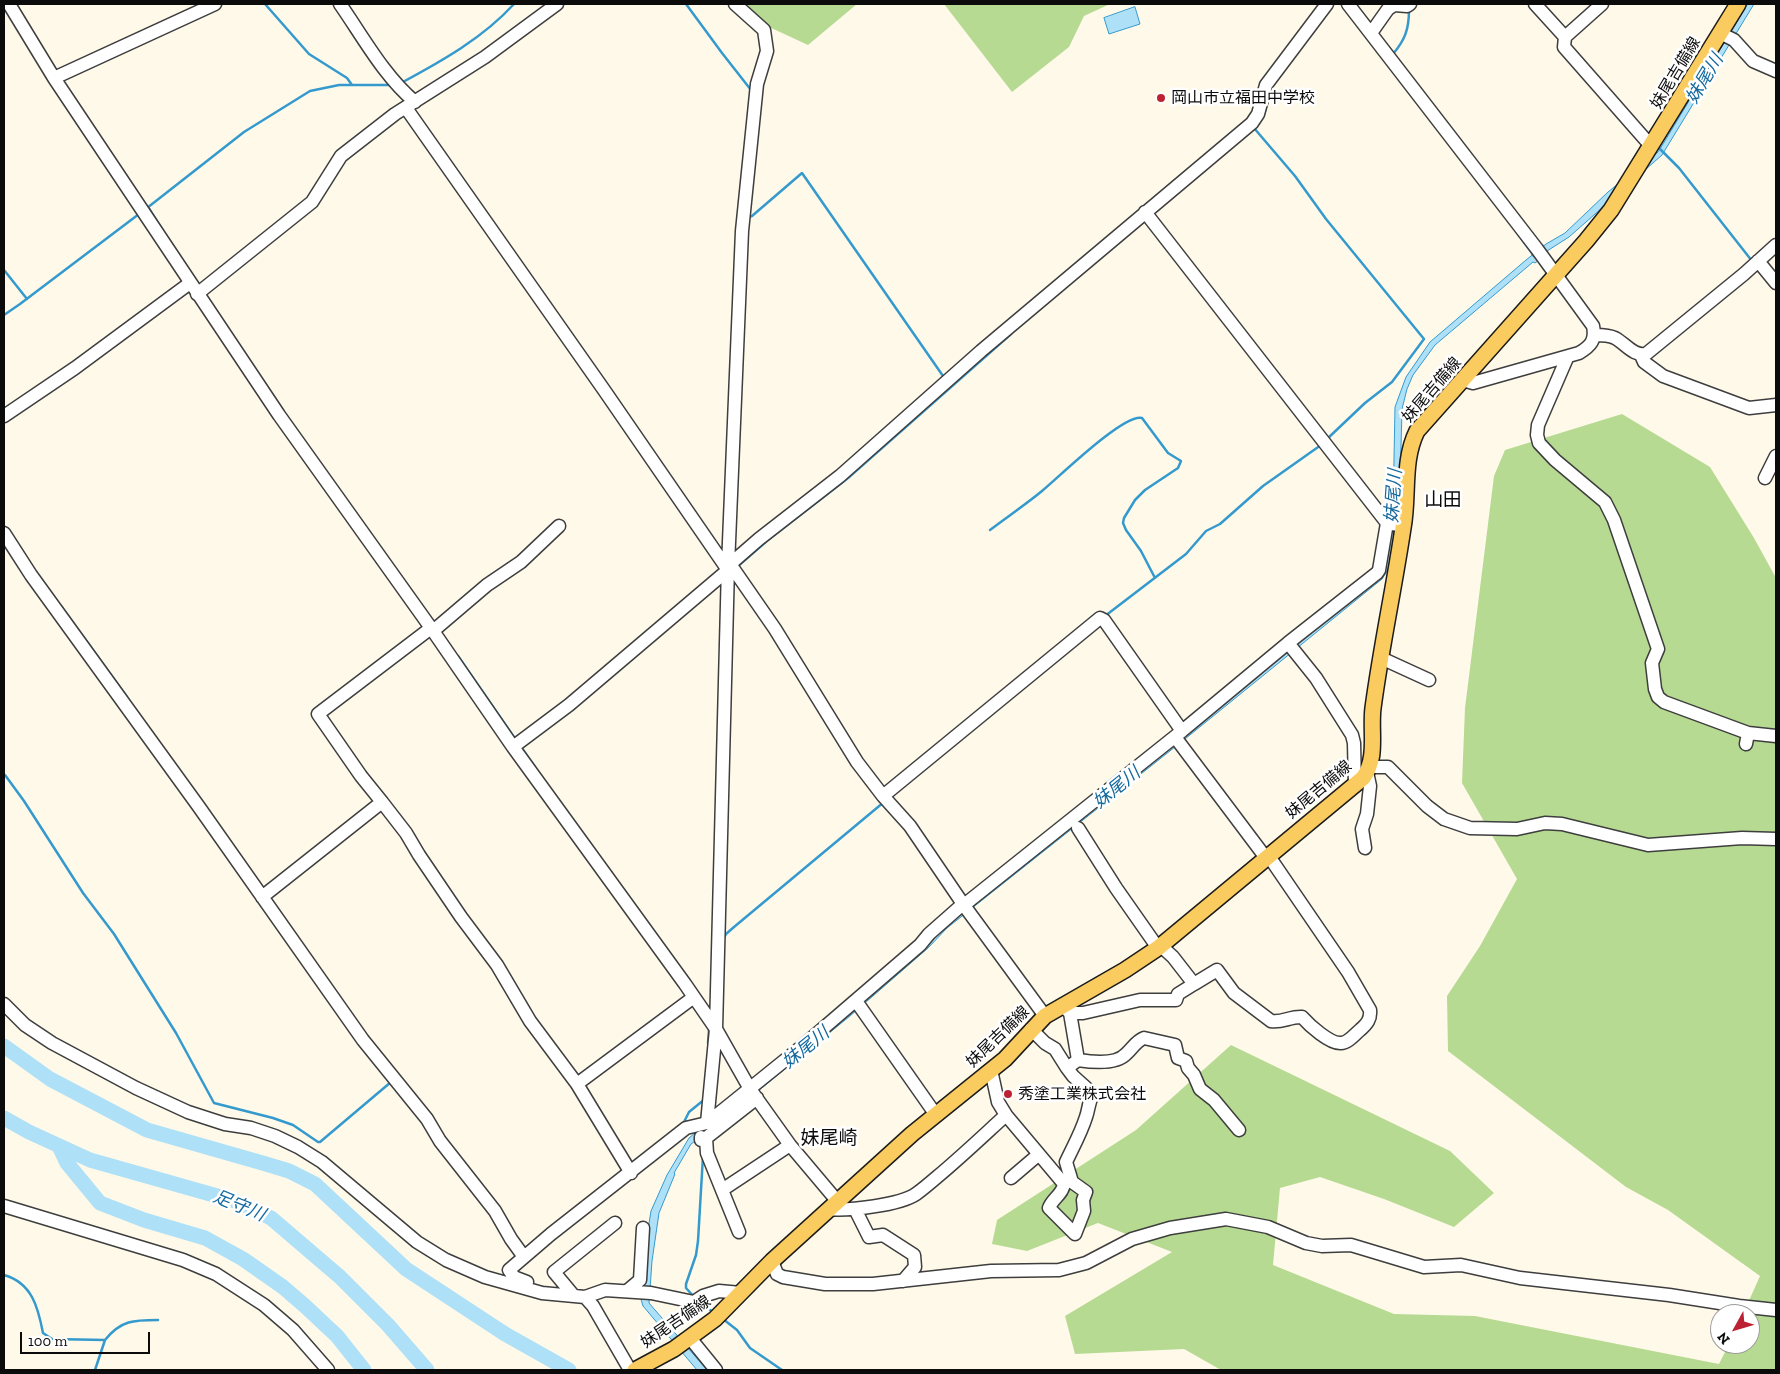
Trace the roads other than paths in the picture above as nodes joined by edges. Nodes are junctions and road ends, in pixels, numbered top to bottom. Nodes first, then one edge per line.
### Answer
1 (9, 4) edge
2 (215, 4) edge
3 (340, 4) edge
4 (557, 4) edge
5 (735, 4) edge
6 (1326, 4) edge
7 (1348, 4) edge
8 (1410, 4) edge
9 (1535, 4) edge
10 (1602, 4) edge
11 (1738, 4) edge
12 (1371, 34) junction
13 (1727, 36) junction
14 (1565, 37) junction
15 (1776, 71) edge
16 (54, 78) junction
17 (410, 105) junction
18 (1651, 146) junction
19 (1148, 215) junction
20 (1776, 245) edge
21 (1755, 263) junction
22 (1555, 274) junction
23 (1776, 283) edge
24 (198, 289) junction
25 (1595, 335) junction
26 (1641, 355) junction
27 (1567, 358) junction
28 (1463, 380) junction
29 (1776, 405) edge
30 (4, 416) edge
31 (1776, 456) edge
32 (1765, 478) dead end
33 (1395, 525) junction
34 (558, 526) dead end
35 (4, 533) edge
36 (729, 567) junction
37 (435, 628) junction
38 (1291, 646) junction
39 (1381, 658) junction
40 (1429, 680) dead end
41 (1776, 736) edge
42 (1178, 738) junction
43 (516, 744) junction
44 (1368, 770) junction
45 (1355, 785) junction
46 (886, 799) junction
47 (382, 802) junction
48 (1078, 828) dead end
49 (1776, 839) edge
50 (1365, 848) dead end
51 (1267, 856) junction
52 (265, 895) junction
53 (965, 907) junction
54 (1159, 947) junction
55 (1194, 984) junction
56 (694, 997) junction
57 (4, 1004) edge
58 (858, 1004) junction
59 (1066, 1009) junction
60 (1045, 1016) junction
61 (712, 1024) junction
62 (1032, 1029) junction
63 (1078, 1060) junction
64 (1067, 1068) junction
65 (991, 1070) junction
66 (579, 1083) junction
67 (754, 1094) junction
68 (936, 1115) junction
69 (1006, 1115) junction
70 (703, 1130) junction
71 (1239, 1130) dead end
72 (790, 1145) junction
73 (1038, 1155) junction
74 (630, 1170) junction
75 (1011, 1178) dead end
76 (722, 1190) junction
77 (834, 1205) junction
78 (4, 1206) edge
79 (855, 1209) junction
80 (614, 1224) dead end
81 (643, 1228) dead end
82 (739, 1232) dead end
83 (524, 1257) junction
84 (772, 1261) junction
85 (902, 1281) junction
86 (639, 1292) junction
87 (741, 1293) junction
88 (551, 1294) junction
89 (579, 1296) junction
90 (1776, 1310) edge
91 (683, 1342) junction
92 (328, 1370) edge
93 (630, 1370) edge
94 (635, 1370) edge
95 (716, 1370) edge

1 - 16 street
2 - 16 street
3 - 17 street
4 - 17 street
5 - 36 street
6 - 19 street
7 - 12 street
8 - 12 street
9 - 14 street
10 - 14 street
11 - 13 main road, 妹尾吉備線
12 - 22 street
13 - 15 street
13 - 18 main road, 妹尾吉備線
14 - 18 street
16 - 24 street
17 - 24 street
17 - 36 street
18 - 22 main road, 妹尾吉備線
19 - 33 street
19 - 36 street
20 - 21 street
21 - 23 street
21 - 26 street
22 - 25 street
22 - 28 main road, 妹尾吉備線
24 - 30 street
24 - 37 street
25 - 26 street
25 - 27 street
26 - 29 street
27 - 28 street
27 - 41 street
28 - 33 main road, 妹尾吉備線
31 - 32 street
33 - 38 street
33 - 39 main road, 妹尾吉備線
34 - 37 street
35 - 52 street
36 - 43 street
36 - 46 street
36 - 61 street
37 - 43 street
37 - 47 street
38 - 42 street
38 - 45 street
39 - 40 street
39 - 44 main road, 妹尾吉備線
42 - 46 street
42 - 51 street
42 - 53 street
43 - 56 street
44 - 45 main road, 妹尾吉備線
44 - 49 street
44 - 50 street
45 - 51 main road, 妹尾吉備線
46 - 53 street
47 - 52 street
47 - 66 street
48 - 54 street
51 - 54 main road, 妹尾吉備線
51 - 55 street
52 - 83 street
53 - 58 street
53 - 60 street
54 - 55 street
54 - 59 main road, 妹尾吉備線
55 - 59 street
56 - 61 street
56 - 66 street
57 - 88 street
58 - 67 street
58 - 68 street
59 - 60 main road, 妹尾吉備線
59 - 63 street
60 - 62 main road, 妹尾吉備線
61 - 67 street
61 - 70 street
62 - 64 street
62 - 65 main road, 妹尾吉備線
63 - 64 street
63 - 71 street
64 - 73 street
65 - 68 main road, 妹尾吉備線
65 - 69 street
66 - 74 street
67 - 70 street
67 - 72 street
68 - 77 main road, 妹尾吉備線
69 - 73 street
69 - 79 street
70 - 74 street
70 - 76 street
72 - 76 street
72 - 77 street
73 - 75 street
74 - 83 street
76 - 82 street
77 - 79 street
77 - 84 main road, 妹尾吉備線
78 - 92 street
79 - 85 street
80 - 89 street
81 - 86 street
83 - 88 street
84 - 85 street
84 - 87 main road, 妹尾吉備線
85 - 90 street
86 - 87 street
86 - 89 street
87 - 91 main road, 妹尾吉備線
88 - 89 street
89 - 93 street
91 - 94 main road, 妹尾吉備線
91 - 95 street

